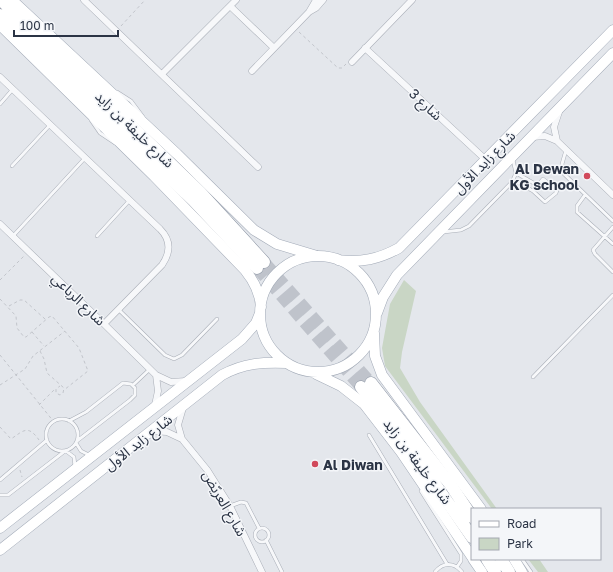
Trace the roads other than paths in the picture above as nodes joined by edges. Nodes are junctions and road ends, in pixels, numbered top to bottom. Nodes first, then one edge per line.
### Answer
1 (1, 0) edge
2 (12, 0) edge
3 (84, 0) edge
4 (236, 0) edge
5 (316, 0) edge
6 (323, 0) edge
7 (412, 0) edge
8 (230, 6) junction
9 (309, 12) junction
10 (0, 15) edge
11 (0, 25) edge
12 (613, 30) edge
13 (274, 48) junction
14 (366, 48) junction
15 (613, 53) edge
16 (353, 61) road end
17 (252, 71) dead end
18 (162, 74) junction
19 (0, 77) edge
20 (13, 89) junction
21 (0, 104) edge
22 (562, 106) junction
23 (50, 125) junction
24 (532, 137) junction
25 (557, 142) junction
26 (566, 150) junction
27 (85, 158) junction
28 (512, 158) junction
29 (486, 160) junction
30 (12, 166) dead end
31 (258, 167) dead end
32 (516, 173) junction
33 (513, 180) junction
34 (537, 185) junction
35 (533, 191) junction
36 (613, 195) edge
37 (585, 196) junction
38 (129, 201) junction
39 (613, 221) edge
40 (0, 224) edge
41 (613, 227) edge
42 (439, 232) junction
43 (12, 236) junction
44 (97, 236) dead end
45 (604, 236) junction
46 (613, 244) edge
47 (317, 256) junction
48 (338, 260) junction
49 (613, 272) edge
50 (613, 295) edge
51 (118, 309) junction
52 (260, 310) junction
53 (216, 319) dead end
54 (375, 322) junction
55 (104, 324) junction
56 (287, 363) junction
57 (150, 369) junction
58 (310, 371) junction
59 (156, 376) junction
60 (533, 378) dead end
61 (188, 380) junction
62 (133, 385) junction
63 (184, 406) junction
64 (155, 407) junction
65 (69, 421) junction
66 (151, 431) junction
67 (369, 435) dead end
68 (182, 439) junction
69 (48, 440) junction
70 (77, 442) junction
71 (66, 451) junction
72 (401, 452) junction
73 (93, 456) junction
74 (73, 472) junction
75 (0, 480) edge
76 (464, 484) junction
77 (0, 495) edge
78 (230, 506) junction
79 (479, 508) edge
80 (484, 508) edge
81 (471, 516) edge
82 (0, 528) edge
83 (259, 528) junction
84 (471, 536) edge
85 (256, 537) junction
86 (266, 540) junction
87 (247, 541) junction
88 (0, 550) edge
89 (471, 555) edge
90 (474, 560) edge
91 (488, 560) edge
92 (502, 560) edge
93 (515, 560) edge
94 (523, 560) edge
95 (447, 564) junction
96 (457, 567) junction
97 (262, 572) edge
98 (282, 572) edge
99 (435, 572) edge
100 (462, 572) edge
101 (482, 572) edge
102 (495, 572) edge
103 (509, 572) edge
104 (522, 572) edge
105 (531, 572) edge

1 - 10 highway, شارع خليفة بن زايد
2 - 47 main road
3 - 18 street
4 - 8 street
5 - 9 street
6 - 9 street
7 - 14 street
8 - 13 street
8 - 18 street
9 - 13 street
11 - 52 main road
12 - 29 main road, شارع زايد الأول
13 - 17 street
14 - 16 street
14 - 29 street, شارع 3
15 - 22 main road, شارع زايد الأول
18 - 31 street
19 - 20 street
20 - 21 lane
20 - 23 street
22 - 24 main road, شارع زايد الأول
22 - 25 street
23 - 27 street
23 - 30 lane
24 - 25 street
24 - 28 main road, شارع زايد الأول
25 - 26 street
26 - 36 street
26 - 37 lane
27 - 38 street
27 - 43 lane
28 - 32 lane
28 - 42 main road, شارع زايد الأول
29 - 48 main road, شارع زايد الأول
32 - 33 lane
32 - 34 lane
33 - 35 lane
33 - 42 lane
34 - 35 lane
34 - 35 lane
37 - 39 lane
37 - 45 lane
38 - 44 lane
38 - 51 street
40 - 43 street, شارع الرباعي
41 - 45 lane
42 - 54 main road, شارع زايد الأول
43 - 55 street, شارع الرباعي
45 - 46 lane
45 - 49 lane
47 - 48 main road
47 - 52 main road
48 - 54 main road
50 - 60 lane
51 - 53 lane
51 - 55 street
52 - 56 main road
52 - 61 main road, شارع زايد الأول
54 - 58 main road
54 - 76 main road
55 - 57 street, شارع الرباعي
56 - 58 main road
56 - 63 main road, شارع زايد الأول
57 - 59 street, شارع الرباعي
57 - 62 lane
58 - 72 main road
59 - 61 street
59 - 64 street
61 - 64 main road, شارع زايد الأول
62 - 65 lane
62 - 70 lane
63 - 66 main road, شارع زايد الأول
63 - 68 street, شارع العريّض
64 - 73 main road, شارع زايد الأول
65 - 69 lane
65 - 70 lane
66 - 68 street, شارع العريّض
66 - 88 main road, شارع زايد الأول
67 - 95 lane
68 - 78 street, شارع العريّض
69 - 71 lane
69 - 75 lane
70 - 71 lane
70 - 73 lane
71 - 74 lane
71 - 77 lane
72 - 89 main road
72 - 96 lane
73 - 74 main road, شارع زايد الأول
74 - 82 main road, شارع زايد الأول
76 - 79 main road
76 - 80 lane
78 - 83 lane
78 - 87 street, شارع العريّض
81 - 84 highway, شارع خليفة بن زايد
83 - 85 lane
83 - 86 lane
85 - 86 lane
85 - 87 lane
86 - 98 lane
87 - 97 street, شارع العريّض
90 - 101 main road
91 - 102 highway
92 - 103 highway
93 - 104 main road
94 - 105 lane
95 - 96 lane
95 - 99 lane
96 - 100 lane

